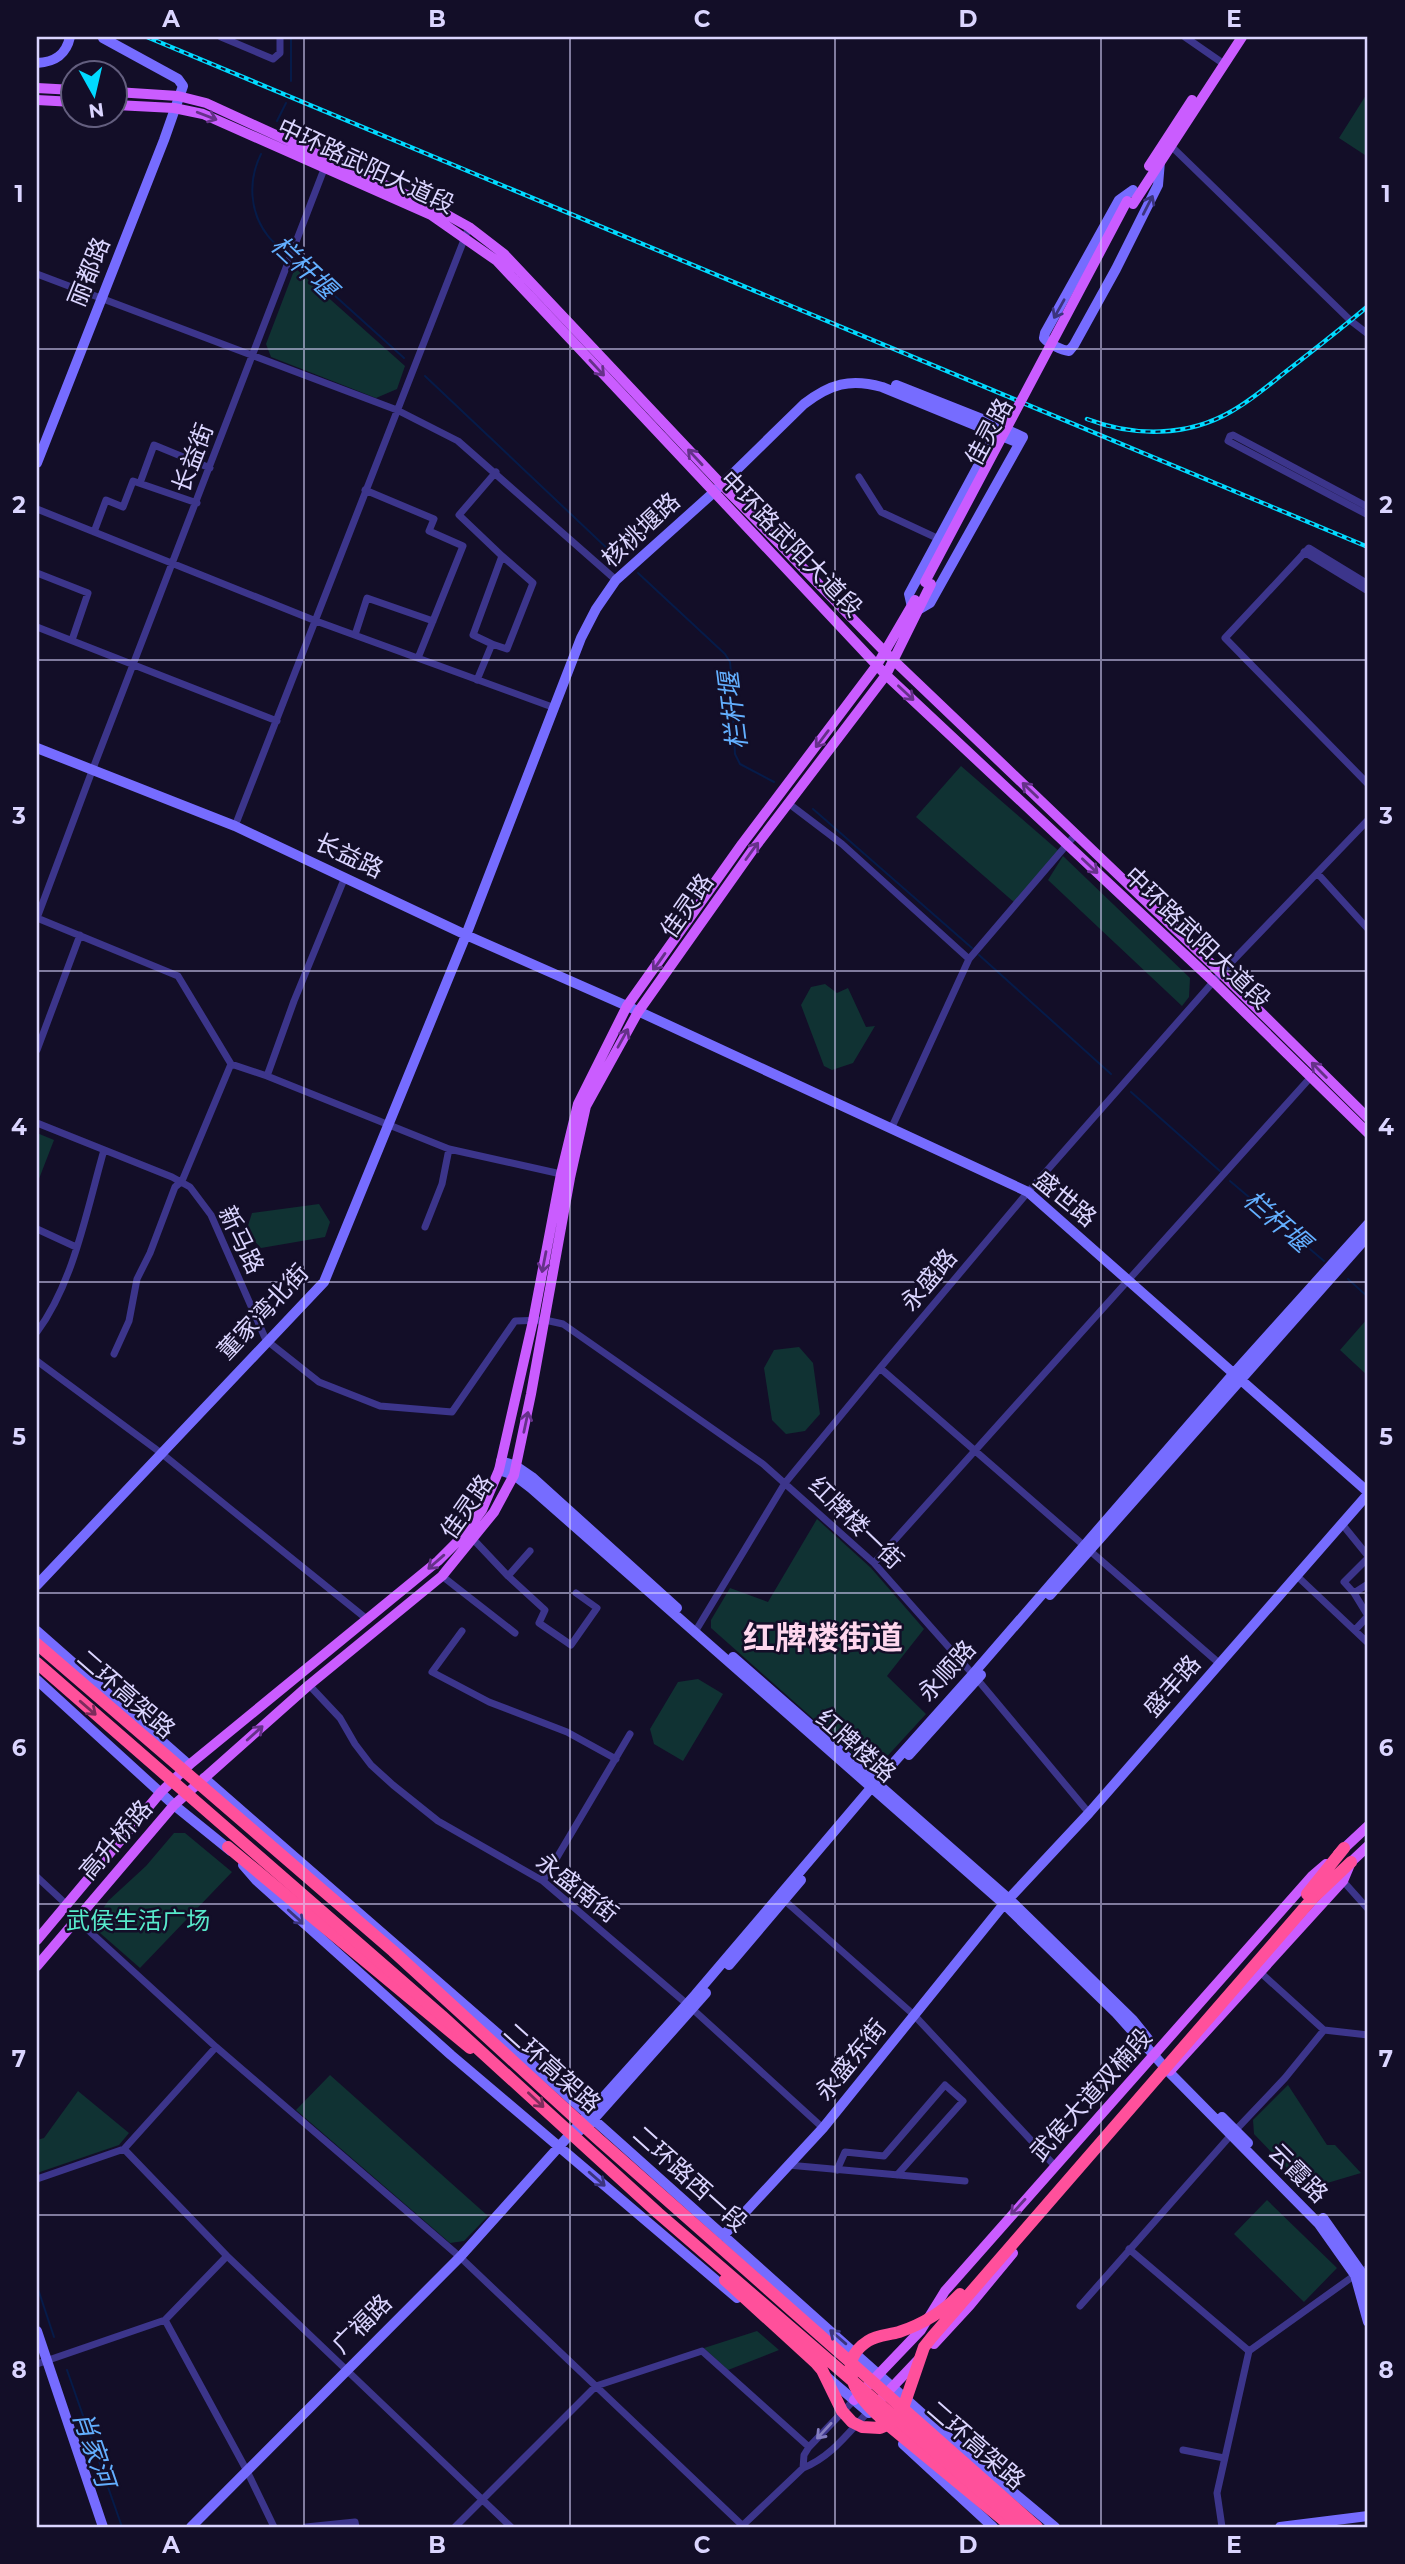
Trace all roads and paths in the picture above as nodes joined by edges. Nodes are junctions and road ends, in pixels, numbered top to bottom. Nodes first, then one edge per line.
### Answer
1 (70, 37) edge
2 (221, 37) edge
3 (280, 37) edge
4 (1185, 37) edge
5 (1234, 37) edge
6 (1242, 37) edge
7 (103, 38) edge
8 (1222, 62) junction
9 (37, 63) edge
10 (37, 88) edge
11 (60, 89) edge
12 (130, 93) edge
13 (178, 96) junction
14 (37, 100) edge
15 (60, 101) edge
16 (130, 105) edge
17 (174, 108) junction
18 (1168, 143) junction
19 (1160, 161) junction
20 (326, 164) junction
21 (1131, 198) junction
22 (467, 232) junction
23 (37, 274) edge
24 (101, 300) junction
25 (1368, 334) edge
26 (253, 357) junction
27 (397, 410) junction
28 (998, 429) junction
29 (37, 463) edge
30 (210, 468) junction
31 (496, 472) junction
32 (859, 477) dead end
33 (140, 483) junction
34 (717, 488) junction
35 (365, 490) junction
36 (197, 503) junction
37 (1368, 507) edge
38 (37, 509) edge
39 (1368, 515) edge
40 (94, 532) junction
41 (939, 538) junction
42 (1307, 550) junction
43 (502, 556) junction
44 (173, 563) junction
45 (37, 573) edge
46 (616, 580) junction
47 (1368, 584) edge
48 (1368, 591) edge
49 (915, 608) junction
50 (316, 621) junction
51 (433, 621) junction
52 (37, 627) edge
53 (355, 635) junction
54 (72, 640) junction
55 (492, 644) junction
56 (885, 652) junction
57 (418, 658) junction
58 (895, 661) junction
59 (134, 665) junction
60 (877, 665) junction
61 (886, 674) junction
62 (477, 680) junction
63 (555, 708) junction
64 (277, 721) junction
65 (37, 748) edge
66 (92, 771) junction
67 (1368, 784) edge
68 (788, 803) junction
69 (1368, 820) edge
70 (235, 826) junction
71 (1076, 834) junction
72 (1068, 845) junction
73 (1318, 874) junction
74 (345, 877) junction
75 (37, 918) edge
76 (1368, 929) edge
77 (466, 934) junction
78 (80, 935) junction
79 (969, 959) junction
80 (1217, 978) junction
81 (627, 1006) junction
82 (638, 1012) junction
83 (37, 1050) edge
84 (231, 1064) junction
85 (267, 1076) junction
86 (1310, 1078) junction
87 (1368, 1118) edge
88 (37, 1124) edge
89 (388, 1124) junction
90 (891, 1129) junction
91 (1368, 1133) edge
92 (449, 1149) junction
93 (104, 1150) junction
94 (561, 1174) junction
95 (183, 1181) junction
96 (1028, 1192) junction
97 (1368, 1224) edge
98 (425, 1227) dead end
99 (37, 1229) edge
100 (1368, 1236) edge
101 (76, 1247) junction
102 (1129, 1280) junction
103 (545, 1320) junction
104 (533, 1321) junction
105 (37, 1332) edge
106 (267, 1340) junction
107 (114, 1354) dead end
108 (37, 1361) edge
109 (880, 1368) junction
110 (1237, 1376) junction
111 (975, 1451) junction
112 (161, 1453) junction
113 (500, 1466) junction
114 (515, 1471) junction
115 (785, 1483) junction
116 (1368, 1493) edge
117 (1342, 1524) junction
118 (473, 1539) junction
119 (1087, 1548) junction
120 (530, 1551) dead end
121 (1368, 1557) edge
122 (874, 1563) junction
123 (442, 1576) junction
124 (508, 1576) junction
125 (1297, 1576) junction
126 (1368, 1584) edge
127 (37, 1585) edge
128 (1354, 1592) junction
129 (576, 1593) dead end
130 (368, 1620) junction
131 (696, 1630) junction
132 (1355, 1630) junction
133 (462, 1631) dead end
134 (37, 1632) edge
135 (515, 1633) dead end
136 (37, 1643) edge
137 (1368, 1643) edge
138 (37, 1663) edge
139 (1220, 1664) junction
140 (975, 1677) junction
141 (37, 1680) edge
142 (309, 1685) junction
143 (631, 1734) dead end
144 (616, 1759) junction
145 (189, 1765) junction
146 (204, 1778) junction
147 (876, 1787) junction
148 (160, 1792) junction
149 (174, 1805) junction
150 (1089, 1813) junction
151 (1368, 1826) edge
152 (1368, 1846) edge
153 (228, 1847) junction
154 (1344, 1848) junction
155 (1351, 1862) junction
156 (37, 1877) edge
157 (543, 1881) junction
158 (1343, 1881) junction
159 (1309, 1897) junction
160 (784, 1900) junction
161 (1007, 1901) junction
162 (66, 1904) junction
163 (1368, 1909) edge
164 (76, 1919) junction
165 (37, 1940) edge
166 (37, 1966) edge
167 (1261, 1973) junction
168 (689, 2007) junction
169 (914, 2015) junction
170 (1324, 2030) junction
171 (1368, 2035) edge
172 (216, 2047) junction
173 (1156, 2054) junction
174 (1172, 2070) junction
175 (514, 2079) junction
176 (589, 2117) junction
177 (823, 2127) junction
178 (1233, 2133) junction
179 (559, 2146) junction
180 (124, 2149) junction
181 (787, 2165) junction
182 (1055, 2166) junction
183 (837, 2170) junction
184 (897, 2175) junction
185 (37, 2179) edge
186 (965, 2181) dead end
187 (658, 2213) junction
188 (723, 2236) junction
189 (1129, 2249) junction
190 (227, 2256) junction
191 (460, 2257) junction
192 (1361, 2271) edge
193 (1368, 2292) edge
194 (1080, 2306) dead end
195 (165, 2320) junction
196 (1368, 2322) edge
197 (37, 2331) edge
198 (1249, 2351) junction
199 (42, 2362) edge
200 (345, 2370) junction
201 (880, 2374) junction
202 (596, 2386) junction
203 (893, 2387) junction
204 (854, 2400) junction
205 (868, 2412) junction
206 (809, 2448) junction
207 (1183, 2450) dead end
208 (1224, 2458) junction
209 (803, 2468) junction
210 (247, 2471) junction
211 (483, 2500) junction
212 (1368, 2516) edge
213 (103, 2527) edge
214 (191, 2527) edge
215 (274, 2527) edge
216 (306, 2527) edge
217 (355, 2527) edge
218 (455, 2527) edge
219 (511, 2527) edge
220 (742, 2527) edge
221 (993, 2527) edge
222 (1012, 2527) edge
223 (1022, 2527) edge
224 (1037, 2527) edge
225 (1055, 2527) edge
226 (1222, 2527) edge
227 (1280, 2527) edge

1 - 9 street
2 - 3 street
4 - 8 street
5 - 8 main road, 佳灵路
6 - 8 main road, 佳灵路
7 - 13 street
8 - 18 main road, 佳灵路
10 - 11 main road
12 - 13 main road, 中环路武阳大道段
13 - 17 street, 丽都路
13 - 20 main road, 中环路武阳大道段
14 - 15 main road
16 - 17 main road, 中环路武阳大道段
17 -> 20 main road, 中环路武阳大道段
17 - 24 street, 丽都路
18 - 19 main road, 佳灵路
18 - 21 main road, 佳灵路
18 - 25 street
19 - 21 main road, 佳灵路
21 -> 19 street
20 - 22 main road, 中环路武阳大道段
20 - 26 street, 长益街
21 - 49 main road, 佳灵路, bridge
22 - 27 street
22 - 34 main road, 中环路武阳大道段
23 - 24 street
24 - 26 street
24 - 29 street, 丽都路
26 - 27 street
26 - 30 street, 长益街
27 - 31 street
27 - 35 street
28 - 34 street, 核桃堰路
28 - 41 street
28 - 49 street
30 - 33 street
30 - 36 street, 长益街
31 - 43 street
31 - 46 street
32 - 41 street
33 - 36 street
33 - 40 street
34 - 46 street, 核桃堰路
34 - 56 main road, 中环路武阳大道段
34 - 60 main road, 中环路武阳大道段
35 - 50 street
35 - 51 street
36 - 44 street, 长益街
37 - 39 street
38 - 40 street
40 - 44 street
41 - 49 street
42 - 47 street
42 - 48 street
42 - 67 street
43 - 55 street
43 - 55 street
44 - 50 street
44 - 59 street, 长益街
45 - 54 street
46 - 63 street, 核桃堰路
49 - 56 main road, 佳灵路
49 - 58 main road, 佳灵路
50 - 53 street
50 - 64 street
51 - 53 street
51 - 57 street
52 - 54 street
53 - 57 street
54 - 59 street
55 - 62 street
56 - 58 main road, 中环路武阳大道段
56 - 60 main road, 佳灵路
57 - 62 street
58 - 61 main road, 佳灵路
71 -> 58 main road, 中环路武阳大道段
59 - 64 street
59 - 66 street, 长益街
60 - 61 main road, 中环路武阳大道段
60 -> 81 main road, 佳灵路
61 - 68 main road, 佳灵路
61 -> 72 main road, 中环路武阳大道段
62 - 63 street
63 - 77 street, 核桃堰路
64 - 70 street
65 - 66 street, 长益路
66 - 70 street, 长益路
66 - 75 street, 长益街
68 - 79 street
82 -> 68 main road, 佳灵路
69 - 73 street, 永盛路
70 - 74 street, 长益路
71 - 72 street
71 - 80 main road, 中环路武阳大道段
72 - 79 street
72 -> 80 main road, 中环路武阳大道段
73 - 76 street
73 - 80 street, 永盛路
74 - 77 street, 长益路
74 - 85 street
75 - 78 street
77 - 81 street, 长益路
77 - 89 street, 董家湾北街
78 - 83 street
78 - 84 street
79 - 90 street
80 - 86 main road, 中环路武阳大道段
87 -> 80 main road, 中环路武阳大道段
80 - 96 street, 永盛路
81 - 82 street, 长益路
81 - 94 main road, 佳灵路
82 - 90 street, 盛世路
103 -> 82 main road, 佳灵路
84 - 85 street
84 - 95 street
85 - 89 street
86 - 91 main road, 中环路武阳大道段
86 - 102 street
88 - 93 street, 新马路
89 - 92 street
89 - 106 street, 董家湾北街
90 - 96 street, 盛世路
92 - 94 street
92 - 98 street
93 - 95 street, 新马路
93 - 101 street
94 -> 104 main road, 佳灵路
95 - 106 street, 新马路
95 - 107 street
96 - 102 street, 盛世路
96 - 109 street, 永盛路
97 - 110 street, 永顺路
99 - 101 street
100 - 110 street
101 - 105 street
102 - 110 street, 盛世路
102 - 111 street
103 - 104 street, 新马路
114 -> 103 main road, 佳灵路
103 - 115 street, 红牌楼一街
104 - 106 street, 新马路
104 - 113 main road, 佳灵路
106 - 112 street, 董家湾北街
108 - 112 street
109 - 111 street
109 - 115 street, 永盛路
110 - 116 street, 盛世路
110 - 119 street, 永顺路
111 - 119 street
111 - 122 street
112 - 127 street, 董家湾北街
112 - 130 street
113 - 114 street, 红牌楼路
113 -> 130 main road, 佳灵路
114 - 118 main road, 佳灵路
114 - 131 street, 红牌楼路
115 - 122 street, 红牌楼一街
115 - 131 street, 永盛路
116 - 117 street, 盛丰路
117 - 121 street
117 - 125 street, 盛丰路
118 - 123 main road, 佳灵路
118 - 124 street
119 - 139 street
119 - 140 street, 永顺路
120 - 124 street
121 - 128 street
122 - 140 street, 红牌楼一街
123 - 135 street
123 - 142 main road, 佳灵路
124 - 129 street
125 - 132 street
125 - 139 street, 盛丰路
126 - 128 street
128 - 132 street
130 - 145 main road, 佳灵路
131 - 147 street, 红牌楼路
132 - 137 street
133 - 144 street
134 - 145 street
136 - 224 highway, 二环高架路, bridge
138 -> 175 highway, 二环高架路, bridge
139 - 150 street, 盛丰路
140 - 147 street, 永顺路
140 - 150 street, 红牌楼一街
141 - 148 street
146 -> 142 main road, 佳灵路
142 - 157 street, 永盛南街
143 - 144 street
144 - 157 street
145 - 146 main road
145 - 148 main road, 高升桥路
146 - 149 main road, 高升桥路
146 - 176 street, 二环路西一段
147 - 160 street
147 - 161 street, 红牌楼路
147 - 168 street, 永顺路
148 - 149 street
148 - 162 main road, 高升桥路
149 - 153 street
149 - 164 main road, 高升桥路
150 - 161 street, 盛丰路
151 - 154 main road, 武侯大道双楠段
152 - 155 main road, 武侯大道双楠段
153 - 175 highway, bridge
153 -> 179 street
154 - 159 highway
154 - 173 main road, 武侯大道双楠段
155 - 158 main road, 武侯大道双楠段
155 - 159 highway
156 - 162 street
157 - 168 street, 永盛南街
158 - 163 street
158 - 167 main road, 武侯大道双楠段
159 - 187 highway, bridge
159 - 222 highway, bridge
160 - 168 street
160 - 169 street
161 - 169 street, 永盛东街
161 - 173 street, 红牌楼路
162 - 165 main road, 高升桥路
164 - 166 main road, 高升桥路
164 - 172 street
167 - 170 street
167 - 174 main road, 武侯大道双楠段
168 - 176 street, 永顺路
168 - 177 street, 永盛南街
169 - 177 street, 永盛东街
169 - 182 street
170 - 171 street
170 - 178 street
172 - 180 street
172 - 191 street
173 - 174 street, 红牌楼路
173 - 182 main road, 武侯大道双楠段
174 - 178 street, 云霞路
174 - 203 main road, 武侯大道双楠段
175 -> 187 highway, 二环高架路, bridge
176 - 179 street, 永顺路
176 - 188 street, 二环路西一段
177 - 181 street, 永盛东街
178 - 189 street
178 - 192 street, 云霞路
179 - 191 street, 广福路
179 -> 204 street
180 - 185 street
180 - 190 street
181 - 183 street
181 - 188 street, 永盛东街
182 -> 201 main road, 武侯大道双楠段
183 - 184 street
183 - 184 street
184 - 186 street
187 - 223 highway, 二环高架路, bridge
201 -> 188 street, 二环路西一段
189 - 194 street
189 - 198 street
190 - 195 street
190 - 200 street
191 - 200 street, 广福路
191 - 202 street
192 - 193 street
192 - 196 street, 云霞路
192 - 198 street
195 - 199 street
195 - 210 street
197 - 199 street
198 - 208 street
199 - 213 street
200 - 210 street, 广福路
200 - 211 street
201 - 203 street, 二环路西一段
201 - 204 main road, 武侯大道双楠段
202 - 206 street
202 - 211 street
202 - 220 street
203 - 205 main road, 武侯大道双楠段
203 - 225 street, 二环路西一段
204 - 205 street
204 -> 206 street
205 - 209 street
205 - 221 street
206 - 209 street
207 - 208 street
208 - 226 street
209 - 220 street
210 - 214 street, 广福路
210 - 215 street
211 - 218 street
211 - 219 street
212 - 227 street
216 - 217 street

